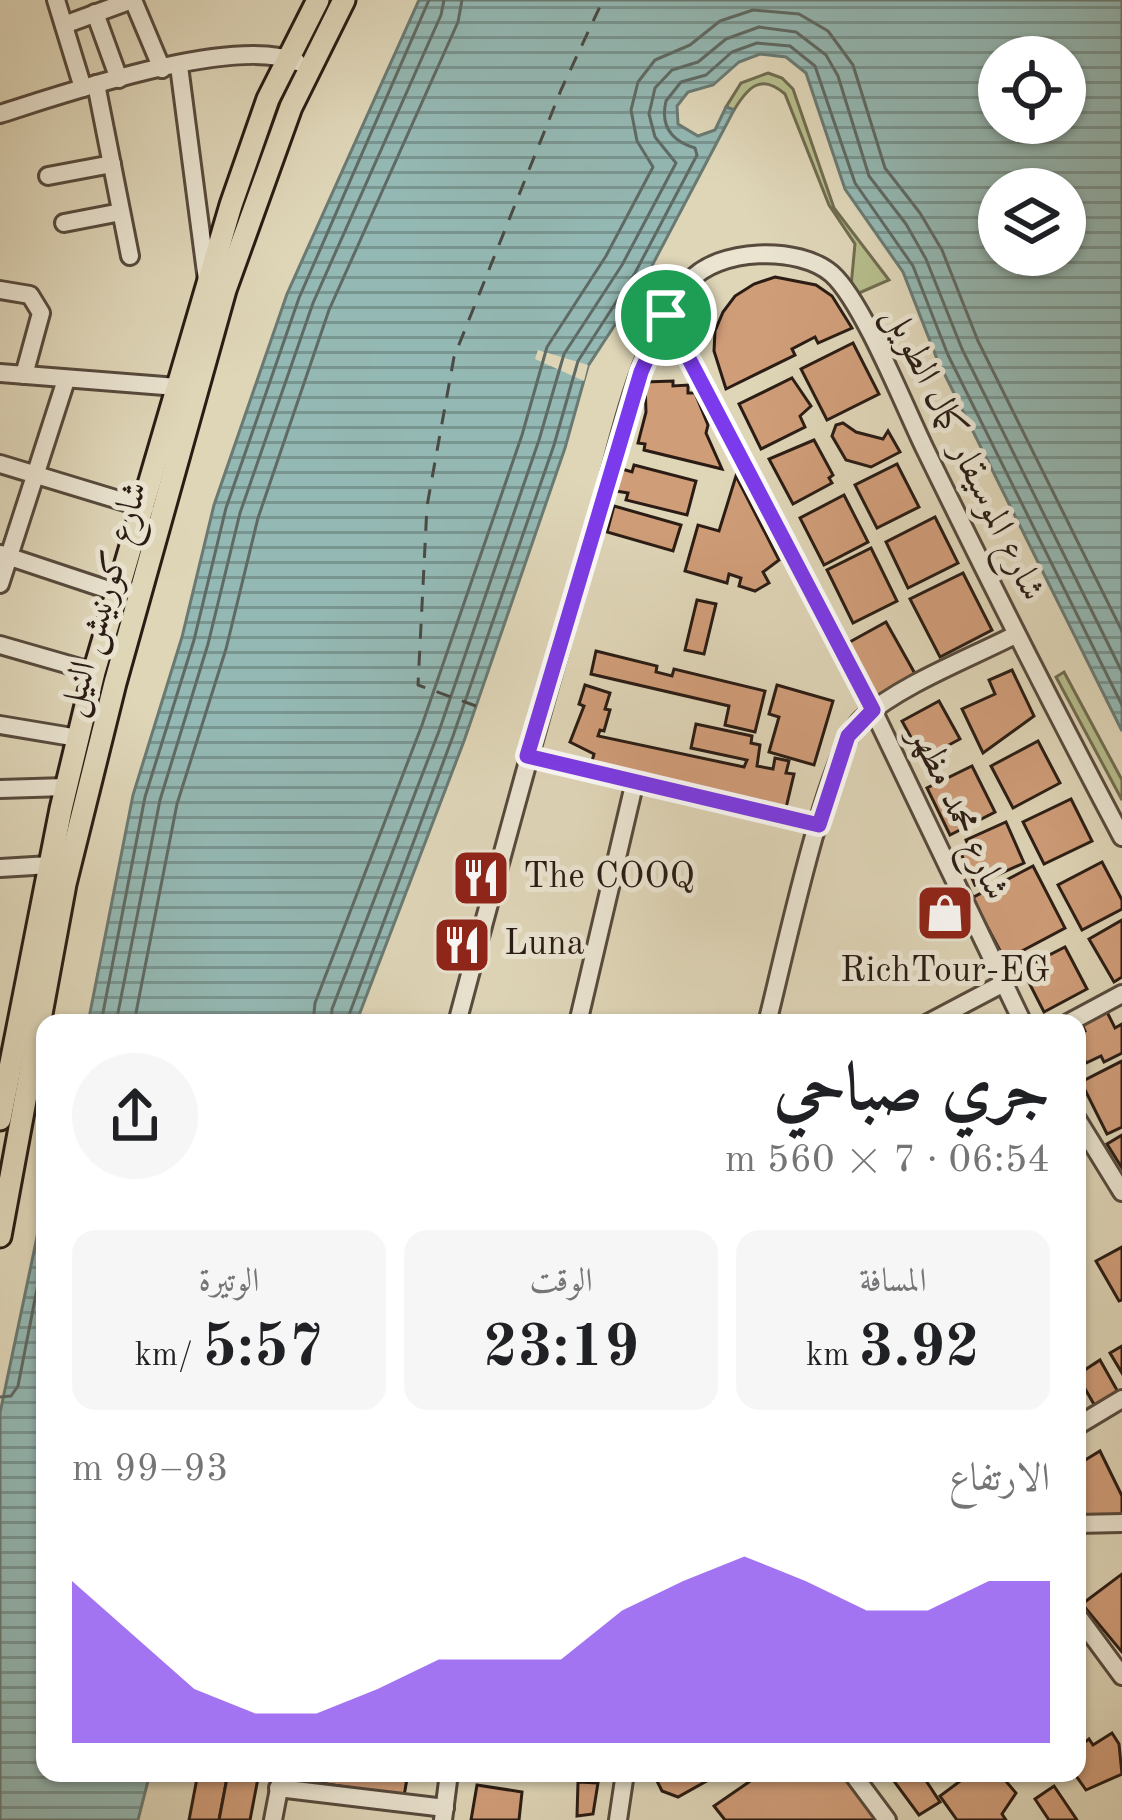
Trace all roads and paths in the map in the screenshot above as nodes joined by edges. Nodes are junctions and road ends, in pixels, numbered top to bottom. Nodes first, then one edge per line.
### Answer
1 (56, 0) edge
2 (132, 0) edge
3 (318, 0) edge
4 (344, 0) edge
5 (95, 13) junction
6 (64, 25) junction
7 (286, 57) junction
8 (171, 67) junction
9 (309, 67) junction
10 (119, 79) junction
11 (89, 86) junction
12 (268, 99) junction
13 (291, 107) junction
14 (0, 114) edge
15 (112, 164) junction
16 (48, 176) dead end
17 (121, 212) junction
18 (64, 223) dead end
19 (130, 256) dead end
20 (207, 280) junction
21 (0, 290) edge
22 (666, 315) junction
23 (0, 373) edge
24 (24, 375) junction
25 (66, 380) junction
26 (177, 387) junction
27 (0, 464) edge
28 (35, 475) junction
29 (145, 508) junction
30 (4, 556) edge
31 (0, 584) edge
32 (118, 593) junction
33 (1015, 634) junction
34 (0, 645) edge
35 (94, 672) junction
36 (873, 710) junction
37 (0, 725) edge
38 (78, 738) junction
39 (527, 756) junction
40 (634, 782) junction
41 (67, 787) junction
42 (0, 789) edge
43 (819, 825) junction
44 (1122, 837) edge
45 (50, 865) junction
46 (0, 868) edge
47 (1002, 984) junction
48 (1122, 994) edge
49 (42, 1014) edge
50 (459, 1014) edge
51 (580, 1014) edge
52 (769, 1014) edge
53 (945, 1014) edge
54 (1018, 1014) edge
55 (1085, 1014) edge
56 (36, 1046) edge
57 (7, 1049) edge
58 (2, 1092) edge
59 (0, 1119) edge
60 (1086, 1136) edge
61 (1122, 1192) edge
62 (0, 1236) edge
63 (1122, 1399) edge
64 (1086, 1421) edge
65 (1122, 1523) edge
66 (1086, 1524) edge
67 (1086, 1628) edge
68 (1122, 1676) edge
69 (280, 1782) edge
70 (290, 1782) edge
71 (447, 1782) edge
72 (624, 1782) edge
73 (859, 1782) edge
74 (444, 1814) edge
75 (273, 1820) edge
76 (618, 1820) edge
77 (887, 1820) edge

1 - 6 street
2 - 5 street
2 - 8 street
3 - 7 main road, شارع كورنيش النيل
4 - 9 main road, شارع كورنيش النيل
5 - 6 street
5 - 10 street
6 - 11 street
7 - 8 street
7 - 9 street
7 - 12 main road, شارع كورنيش النيل
8 - 10 street
8 - 20 street
9 - 13 main road, شارع كورنيش النيل
10 - 11 street
11 - 14 street
11 - 15 street
12 - 13 main road
12 - 20 main road, شارع كورنيش النيل
13 - 49 main road, شارع كورنيش النيل
15 - 16 street
15 - 17 street
17 - 18 street
17 - 19 street
20 - 26 main road, شارع كورنيش النيل
21 - 24 street
22 - 33 street, شارع الموسيقار كمال الطويل
22 - 36 street, شارع محمد مظهر
22 - 39 street, شارع الموسيقار كمال الطويل
23 - 24 street
24 - 25 street
25 - 26 street
25 - 28 street
26 - 29 main road, شارع كورنيش النيل
27 - 28 street
28 - 29 street
28 - 30 street
29 - 32 main road, شارع كورنيش النيل
30 - 31 street
30 - 32 street
32 - 35 main road, شارع كورنيش النيل
33 - 36 street
33 - 44 street, شارع الموسيقار كمال الطويل
34 - 35 street
35 - 38 main road, شارع كورنيش النيل
36 - 43 street
36 - 47 street, شارع محمد مظهر
37 - 38 street
38 - 41 main road, شارع كورنيش النيل
39 - 40 street
39 - 50 street, شارع الموسيقار كمال الطويل
40 - 43 street
40 - 51 street
41 - 42 street
41 - 45 main road, شارع كورنيش النيل
43 - 52 street
45 - 46 street
45 - 57 main road, شارع كورنيش النيل
47 - 53 street
47 - 54 street, شارع محمد مظهر
48 - 55 street
56 - 62 main road, شارع كورنيش النيل
57 - 58 main road, شارع كورنيش النيل
58 - 59 main road, شارع كورنيش النيل
60 - 61 street
63 - 64 street
65 - 66 street
67 - 68 street
69 - 75 street
70 - 74 street
71 - 74 street
72 - 76 street
73 - 77 street

